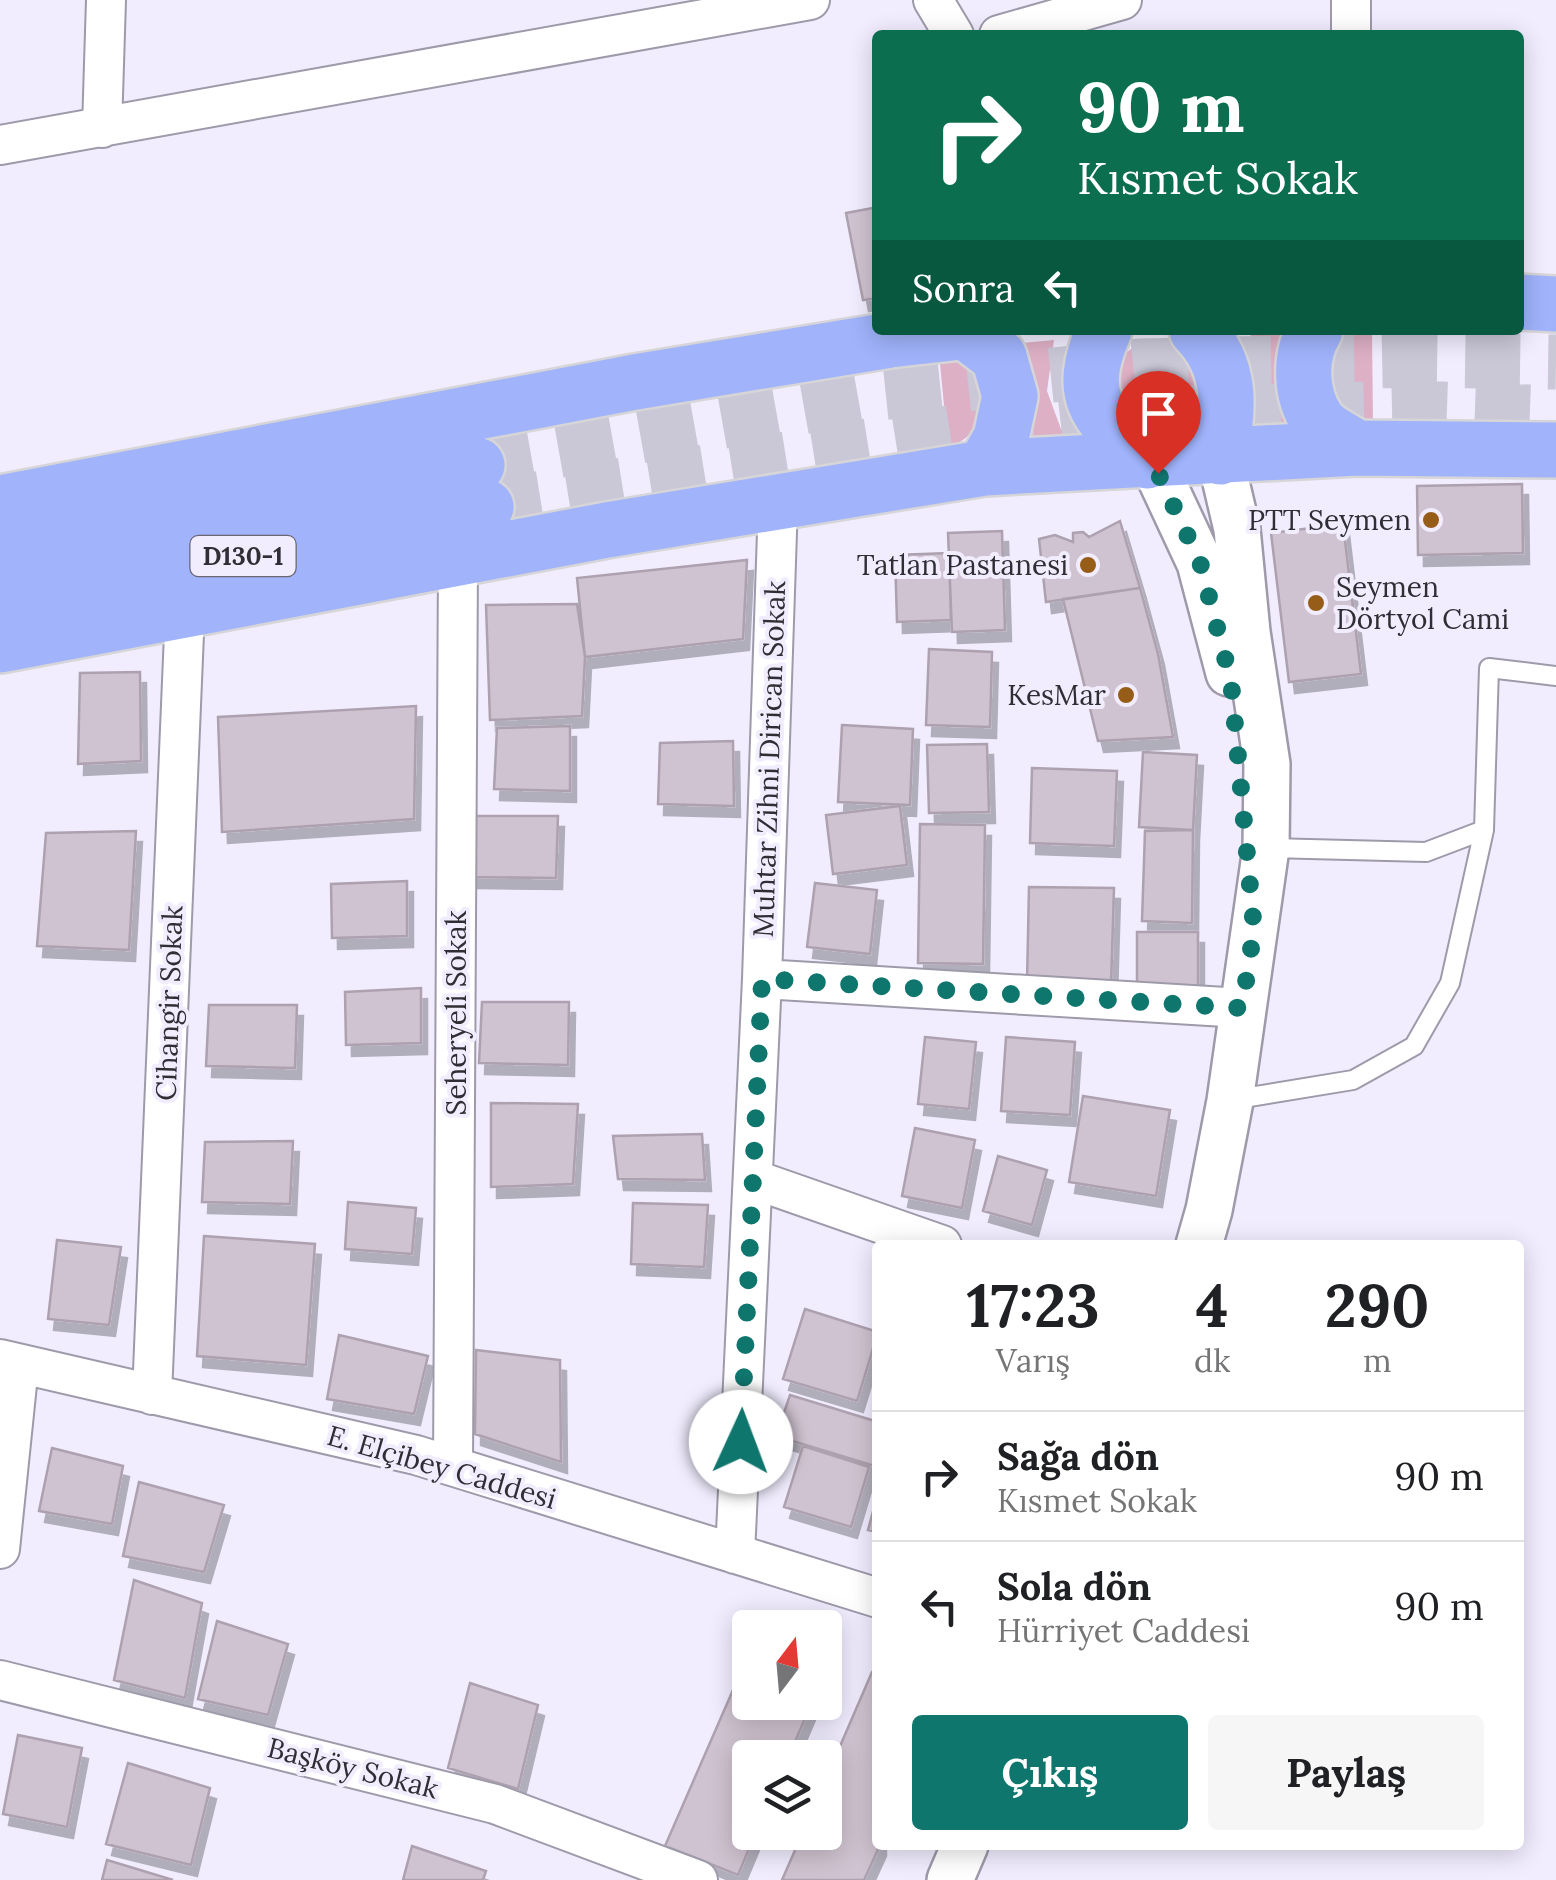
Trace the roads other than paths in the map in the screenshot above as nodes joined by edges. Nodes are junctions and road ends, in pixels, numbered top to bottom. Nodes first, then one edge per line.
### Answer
1 (106, 0) edge
2 (810, 0) edge
3 (933, 0) edge
4 (1122, 0) edge
5 (1351, 0) edge
6 (951, 30) edge
7 (1017, 30) edge
8 (1351, 30) edge
9 (102, 128) junction
10 (0, 145) edge
11 (1524, 302) edge
12 (1556, 304) edge
13 (936, 335) edge
14 (976, 335) edge
15 (1102, 335) edge
16 (1201, 335) edge
17 (1311, 335) edge
18 (1357, 448) junction
19 (1556, 450) edge
20 (1220, 457) junction
21 (1148, 462) junction
22 (984, 468) junction
23 (778, 502) junction
24 (0, 503) edge
25 (0, 551) edge
26 (458, 560) junction
27 (0, 601) edge
28 (185, 610) junction
29 (0, 645) edge
30 (1556, 676) edge
31 (1484, 830) junction
32 (1266, 848) junction
33 (1254, 929) junction
34 (762, 979) junction
35 (1242, 1008) junction
36 (1230, 1100) junction
37 (753, 1179) junction
38 (928, 1240) edge
39 (1200, 1240) edge
40 (10, 1361) edge
41 (152, 1395) junction
42 (453, 1466) junction
43 (0, 1549) edge
44 (736, 1554) junction
45 (872, 1596) edge
46 (0, 1680) edge
47 (963, 1850) edge
48 (698, 1880) edge
49 (950, 1880) edge

1 - 9 street
2 - 9 street
3 - 6 street
4 - 7 street
5 - 8 street
9 - 10 street
11 - 12 highway
13 - 24 highway
14 - 22 highway
15 - 21 highway
16 - 20 highway
17 - 18 highway
18 - 19 highway
18 - 20 highway
20 - 21 highway
20 - 32 street
21 - 22 highway
21 - 33 street
22 - 23 highway
23 - 26 highway
23 - 34 street, Muhtar Zihni Dirican Sokak
25 - 27 highway, D130-1
26 - 28 highway
26 - 42 street, Seheryeli Sokak
28 - 29 highway
28 - 41 street, Cihangir Sokak
30 - 31 lane
31 - 32 lane
31 - 36 lane
32 - 33 street
33 - 35 street
34 - 35 street
34 - 37 street, Muhtar Zihni Dirican Sokak
35 - 36 street
36 - 39 street
37 - 38 street
37 - 44 street, Muhtar Zihni Dirican Sokak
40 - 41 street, E. Elçibey Caddesi
40 - 43 street
41 - 42 street, E. Elçibey Caddesi
42 - 44 street, E. Elçibey Caddesi
44 - 45 street, E. Elçibey Caddesi
46 - 48 street, Başköy Sokak
47 - 49 street

